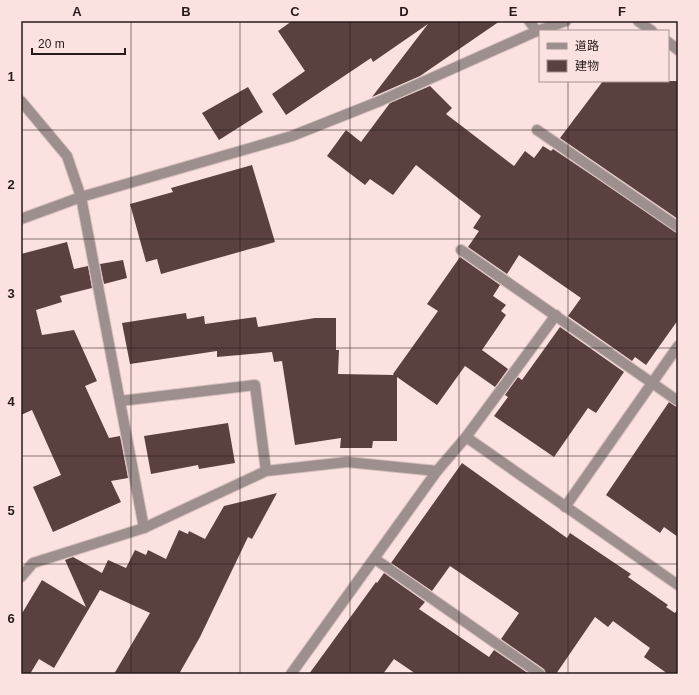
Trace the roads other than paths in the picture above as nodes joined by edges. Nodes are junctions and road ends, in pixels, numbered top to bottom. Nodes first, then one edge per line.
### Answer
1 (529, 21) edge
2 (566, 21) edge
3 (638, 21) edge
4 (540, 30) edge
5 (651, 30) edge
6 (537, 31) joint
7 (669, 43) edge
8 (678, 50) edge
9 (21, 101) edge
10 (537, 130) dead end
11 (81, 197) junction
12 (21, 219) edge
13 (678, 227) edge
14 (461, 250) dead end
15 (556, 315) junction
16 (678, 346) edge
17 (651, 383) junction
18 (120, 401) junction
19 (678, 401) edge
20 (466, 437) junction
21 (437, 471) junction
22 (266, 472) junction
23 (565, 507) junction
24 (144, 528) junction
25 (375, 559) junction
26 (21, 577) edge
27 (678, 585) edge
28 (292, 674) edge
29 (540, 674) edge

1 - 6 street
2 - 4 street
3 - 5 street
6 - 11 street
7 - 8 street
9 - 11 street
10 - 13 street
11 - 12 street
11 - 18 street
14 - 15 street
15 - 17 street
15 - 20 street
16 - 17 street
17 - 19 street
17 - 23 street
18 - 22 street
18 - 24 street
20 - 21 street
20 - 23 street
21 - 22 street
21 - 25 street
22 - 24 street
23 - 27 street
24 - 26 street
25 - 28 street
25 - 29 street

